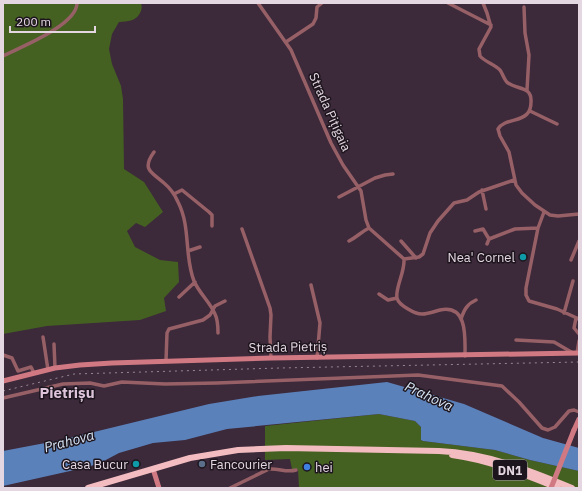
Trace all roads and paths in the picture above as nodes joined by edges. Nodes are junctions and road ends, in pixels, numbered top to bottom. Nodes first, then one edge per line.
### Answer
1 (77, 3) edge
2 (258, 3) edge
3 (322, 3) edge
4 (448, 3) edge
5 (483, 3) edge
6 (524, 7) dead end
7 (490, 25) junction
8 (286, 42) junction
9 (3, 56) edge
10 (527, 90) junction
11 (530, 111) junction
12 (557, 124) dead end
13 (154, 152) dead end
14 (393, 174) dead end
15 (514, 180) junction
16 (359, 187) junction
17 (482, 190) junction
18 (174, 194) junction
19 (339, 197) dead end
20 (486, 209) dead end
21 (544, 212) junction
22 (579, 214) edge
23 (212, 226) dead end
24 (369, 228) junction
25 (538, 228) junction
26 (242, 230) dead end
27 (475, 231) dead end
28 (489, 239) junction
29 (401, 241) dead end
30 (579, 241) edge
31 (349, 242) dead end
32 (487, 244) dead end
33 (200, 247) dead end
34 (188, 251) junction
35 (416, 258) junction
36 (404, 259) junction
37 (571, 260) dead end
38 (573, 281) dead end
39 (195, 282) junction
40 (312, 285) dead end
41 (379, 294) dead end
42 (178, 297) dead end
43 (397, 298) junction
44 (476, 300) dead end
45 (225, 301) dead end
46 (213, 310) junction
47 (564, 312) junction
48 (461, 319) junction
49 (578, 319) edge
50 (218, 333) dead end
51 (579, 334) edge
52 (43, 337) dead end
53 (516, 340) dead end
54 (579, 341) edge
55 (54, 344) dead end
56 (577, 353) edge
57 (3, 356) edge
58 (465, 356) junction
59 (271, 358) junction
60 (317, 358) junction
61 (166, 361) junction
62 (55, 368) junction
63 (48, 370) junction
64 (34, 373) junction
65 (3, 381) edge
66 (3, 398) edge
67 (579, 412) edge
68 (579, 420) edge
69 (296, 470) dead end
70 (154, 472) junction
71 (88, 488) edge
72 (101, 488) edge
73 (159, 488) edge
74 (230, 488) edge
75 (551, 488) edge
76 (558, 488) edge
77 (572, 488) edge

1 - 9 street
2 - 8 street, Strada Pițigaia
3 - 8 street
4 - 7 street
5 - 7 street
6 - 10 street
7 - 10 street
8 - 16 street, Strada Pițigaia
10 - 11 street
11 - 12 street
11 - 15 street
13 - 18 street
14 - 16 street
15 - 17 street
15 - 21 street
16 - 19 street
16 - 24 street, Strada Pițigaia
17 - 20 street
17 - 35 street
18 - 23 street
18 - 34 street
21 - 22 street
21 - 25 street
24 - 31 street
24 - 36 street
25 - 28 street
25 - 47 street
26 - 59 street
27 - 28 street
28 - 32 street
29 - 35 street
30 - 37 street
33 - 34 street
34 - 39 street
35 - 36 street
36 - 43 street
38 - 47 street
39 - 42 street
39 - 46 street
40 - 60 street
41 - 43 street
43 - 48 street
44 - 48 street
45 - 46 street
46 - 50 street
46 - 61 street
47 - 49 street
48 - 58 street
49 - 51 street
52 - 63 street
53 - 56 street
54 - 56 street
55 - 62 street
56 - 58 main road, Strada Pietriș
57 - 64 street
58 - 60 main road, Strada Pietriș
59 - 60 main road, Strada Pietriș
59 - 61 main road, Strada Pietriș
61 - 62 main road, Strada Pietriș
62 - 63 main road, Strada Pietriș
63 - 64 main road, Strada Pietriș
64 - 65 main road, Strada Pietriș
66 - 67 street
68 - 75 main road, bridge
69 - 74 street
70 - 72 highway, DN1
70 - 73 main road
70 - 76 highway, DN1
71 - 77 highway, DN1

